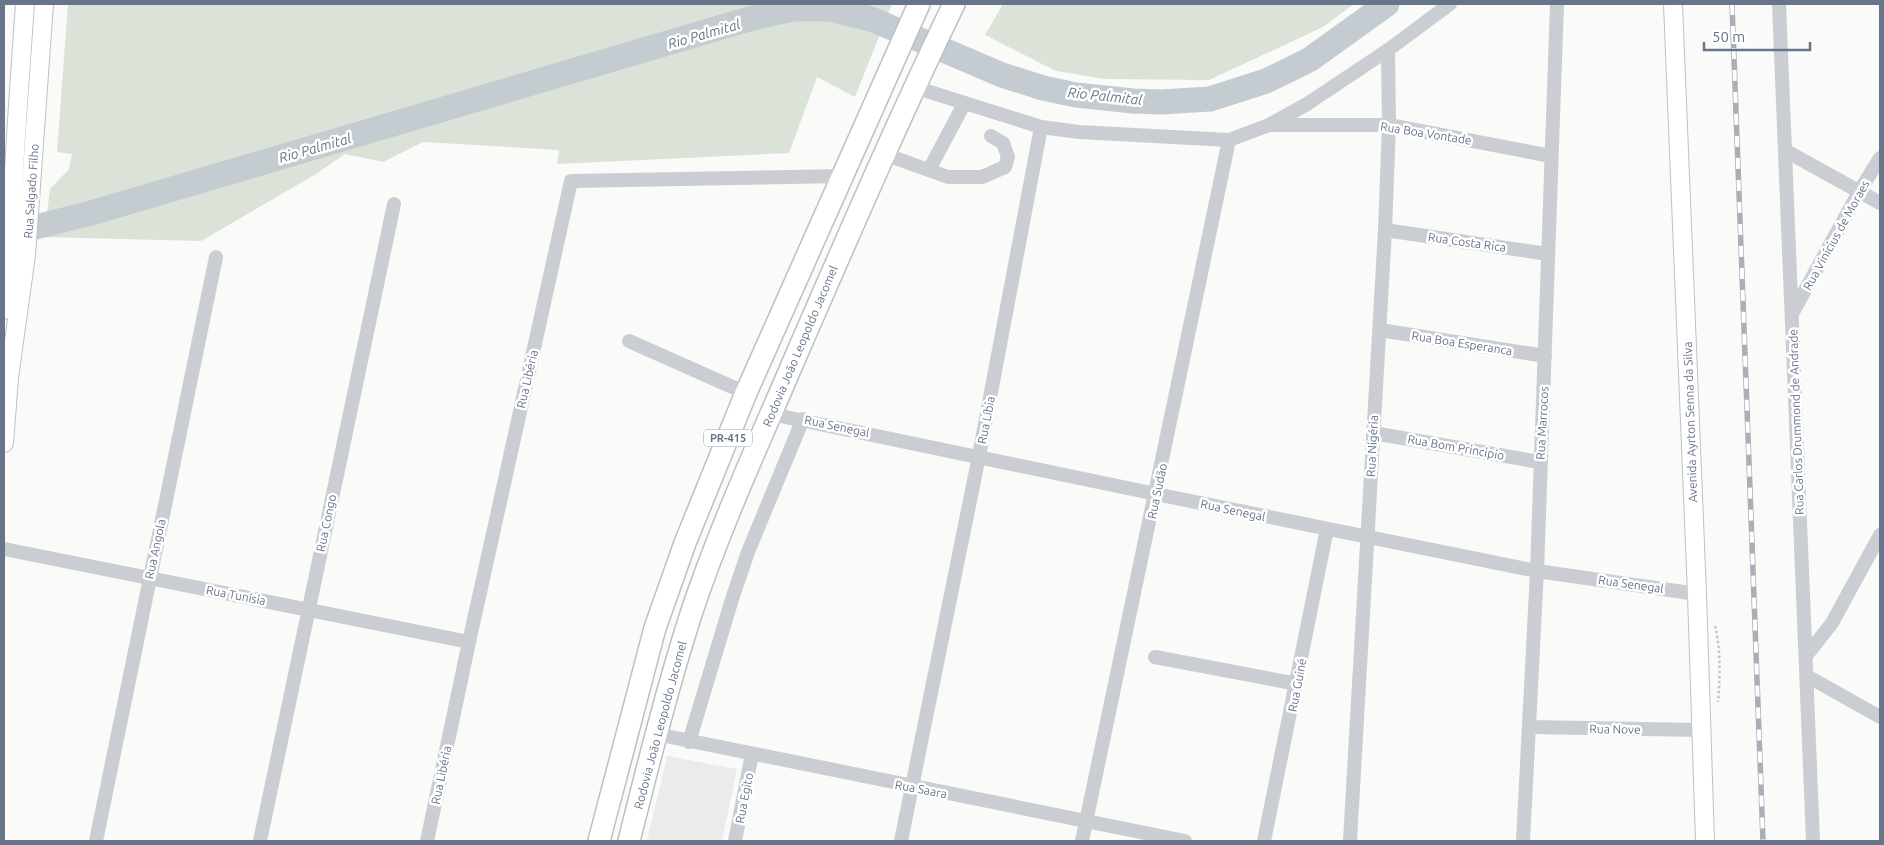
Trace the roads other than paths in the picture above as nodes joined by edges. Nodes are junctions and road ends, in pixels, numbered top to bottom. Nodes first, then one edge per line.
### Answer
1 (25, 4) edge
2 (44, 4) edge
3 (954, 4) edge
4 (1450, 4) edge
5 (1556, 4) edge
6 (1672, 4) edge
7 (1779, 4) edge
8 (916, 10) edge
9 (1388, 50) junction
10 (914, 87) junction
11 (964, 104) junction
12 (1269, 125) junction
13 (1390, 125) junction
14 (1041, 127) junction
15 (992, 136) dead end
16 (1229, 140) junction
17 (1786, 150) junction
18 (884, 154) junction
19 (1551, 156) junction
20 (1880, 158) edge
21 (929, 170) junction
22 (842, 176) junction
23 (1859, 192) junction
24 (1880, 203) edge
25 (394, 204) dead end
26 (1385, 230) junction
27 (1548, 254) junction
28 (18, 255) junction
29 (216, 258) dead end
30 (1792, 314) junction
31 (1380, 330) junction
32 (629, 341) dead end
33 (1545, 356) junction
34 (746, 393) junction
35 (771, 414) junction
36 (803, 419) junction
37 (1373, 432) junction
38 (4, 443) edge
39 (979, 456) junction
40 (1540, 462) junction
41 (1156, 494) junction
42 (1328, 529) junction
43 (1880, 535) edge
44 (1368, 537) junction
45 (4, 549) edge
46 (1537, 571) junction
47 (149, 578) junction
48 (1697, 594) junction
49 (308, 609) junction
50 (469, 642) junction
51 (1806, 656) junction
52 (1155, 657) dead end
53 (1807, 676) junction
54 (1297, 684) junction
55 (1880, 717) edge
56 (1529, 728) junction
57 (1701, 730) junction
58 (656, 734) junction
59 (690, 742) junction
60 (752, 754) junction
61 (912, 787) junction
62 (1087, 820) junction
63 (96, 841) edge
64 (260, 841) edge
65 (427, 841) edge
66 (599, 841) edge
67 (629, 841) edge
68 (735, 841) edge
69 (901, 841) edge
70 (1082, 841) edge
71 (1185, 841) edge
72 (1264, 841) edge
73 (1350, 841) edge
74 (1523, 841) edge
75 (1705, 841) edge
76 (1814, 841) edge

1 - 28 main road, Rua Salgado Filho
2 - 28 main road, Rua Salgado Filho
3 - 10 highway, Rodovia João Leopoldo Jacomel / PR-415
4 - 9 street
5 - 19 street, Rua Marrocos
6 - 48 main road, Avenida Ayrton Senna da Silva
7 - 17 street, Rua Carlos Drummond de Andrade
8 - 22 highway, PR-415
9 - 12 street
9 - 13 street, Rua Nigéria
10 - 11 street
10 - 18 highway, Rodovia João Leopoldo Jacomel / PR-415
11 - 14 street
11 - 21 street
12 - 13 street, Rua Boa Vontade
12 - 16 street
13 - 19 street, Rua Boa Vontade
13 - 26 street, Rua Nigéria
14 - 16 street
14 - 39 street, Rua Líbia
15 - 21 street
16 - 41 street, Rua Sudão
17 - 23 street
17 - 30 street, Rua Carlos Drummond de Andrade
18 - 21 street
18 - 35 highway, Rodovia João Leopoldo Jacomel / PR-415
19 - 27 street, Rua Marrocos
20 - 23 street, Rua Vinícius de Moraes
22 - 34 highway, PR-415
22 - 50 street, Rua Libéria
23 - 24 street
23 - 30 street, Rua Vinícius de Moraes
25 - 49 street, Rua Congo
26 - 27 street, Rua Costa Rica
26 - 31 street, Rua Nigéria
27 - 33 street, Rua Marrocos
28 - 38 main road, Rua Salgado Filho
29 - 47 street, Rua Angola
30 - 51 street, Rua Carlos Drummond de Andrade
31 - 33 street, Rua Boa Esperanca
31 - 37 street, Rua Nigéria
32 - 34 street
33 - 40 street, Rua Marrocos
34 - 66 highway, PR-415
35 - 36 street, Rua Senegal
35 - 58 highway, Rodovia João Leopoldo Jacomel / PR-415
36 - 39 street, Rua Senegal
36 - 59 street
37 - 40 street, Rua Bom Principio
37 - 44 street, Rua Nigéria
39 - 41 street, Rua Senegal
39 - 61 street, Rua Líbia
40 - 46 street, Rua Marrocos
41 - 42 street, Rua Senegal
41 - 62 street, Rua Sudão
42 - 44 street, Rua Senegal
42 - 54 street, Rua Guiné
43 - 51 street
44 - 46 street, Rua Senegal
44 - 73 street, Rua Nigéria
45 - 47 street, Rua Tunísia
46 - 48 street, Rua Senegal
46 - 56 street, Rua Marrocos
47 - 49 street, Rua Tunísia
47 - 63 street, Rua Angola
48 - 57 main road, Avenida Ayrton Senna da Silva
49 - 50 street, Rua Tunísia
49 - 64 street, Rua Congo
50 - 65 street, Rua Libéria
51 - 53 street, Rua Carlos Drummond de Andrade
52 - 54 street
53 - 55 street
53 - 76 street, Rua Carlos Drummond de Andrade
54 - 72 street, Rua Guiné
56 - 57 street, Rua Nove
56 - 74 street, Rua Marrocos
57 - 75 main road, Avenida Ayrton Senna da Silva
58 - 59 street, Rua Saara
58 - 67 highway, Rodovia João Leopoldo Jacomel / PR-415
59 - 60 street, Rua Saara
60 - 61 street, Rua Saara
60 - 68 street, Rua Egito
61 - 62 street, Rua Saara
61 - 69 street, Rua Líbia
62 - 70 street, Rua Sudão
62 - 71 street, Rua Saara

